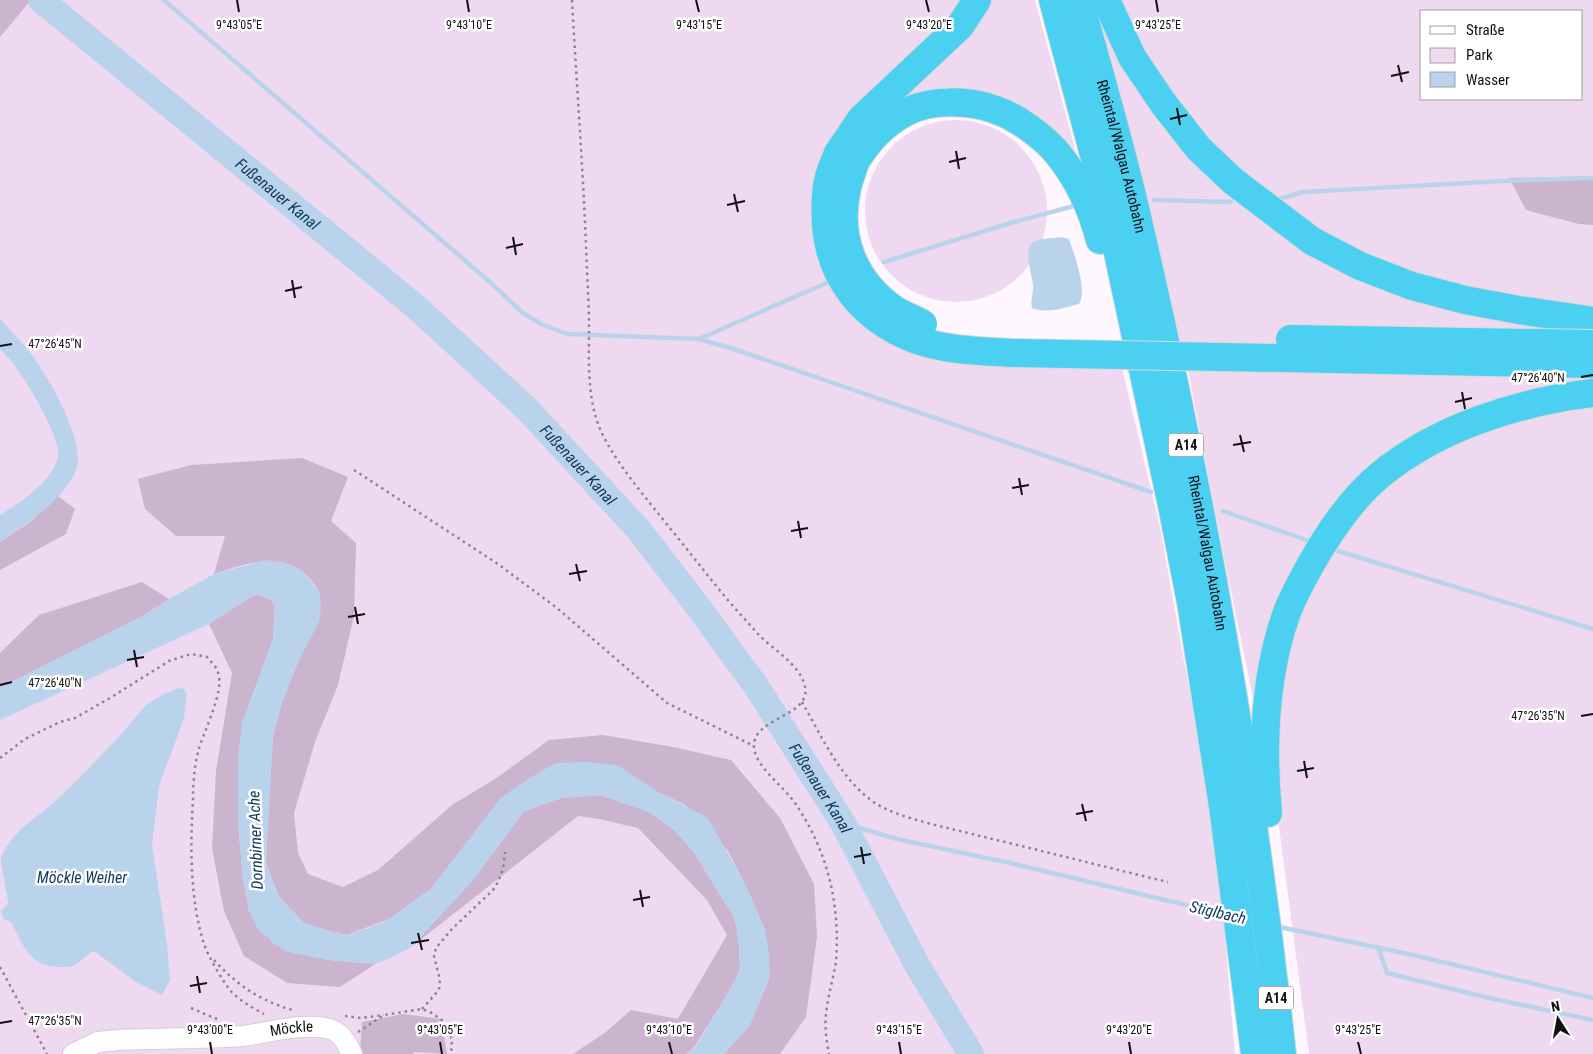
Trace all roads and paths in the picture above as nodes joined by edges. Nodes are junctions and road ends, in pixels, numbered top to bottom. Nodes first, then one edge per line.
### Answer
1 (572, 0) edge
2 (977, 0) edge
3 (1053, 0) edge
4 (1079, 0) edge
5 (1106, 0) edge
6 (847, 157) junction
7 (1593, 321) edge
8 (1593, 344) edge
9 (1593, 364) edge
10 (1593, 393) edge
11 (1148, 396) junction
12 (354, 470) dead end
13 (802, 702) junction
14 (754, 746) junction
15 (0, 758) edge
16 (505, 852) dead end
17 (1168, 882) dead end
18 (1264, 896) junction
19 (211, 957) junction
20 (0, 967) edge
21 (191, 1008) dead end
22 (422, 1009) junction
23 (344, 1016) dead end
24 (384, 1016) junction
25 (298, 1019) junction
26 (224, 1022) dead end
27 (348, 1046) edge
28 (47, 1054) edge
29 (73, 1054) edge
30 (451, 1054) edge
31 (828, 1054) edge
32 (1256, 1054) edge
33 (1282, 1054) edge

1 - 13 path
2 - 6 highway
3 - 11 highway, Rheintal/Walgau Autobahn / A14
4 - 18 highway, Rheintal/Walgau Autobahn / A14
5 - 7 highway
6 - 8 highway, bridge
6 - 9 highway, bridge
6 - 11 highway
10 - 18 highway
11 - 32 highway, Rheintal/Walgau Autobahn / A14
12 - 14 path
13 - 14 path
13 - 17 path
14 - 31 path
15 - 19 path
16 - 22 path
18 - 33 highway, Rheintal/Walgau Autobahn / A14
19 - 25 path
19 - 25 path
20 - 28 path
21 - 26 path
22 - 24 path
22 - 30 path
23 - 24 path
24 - 27 path
25 - 27 street, Möckle
25 - 29 street, Möckle

